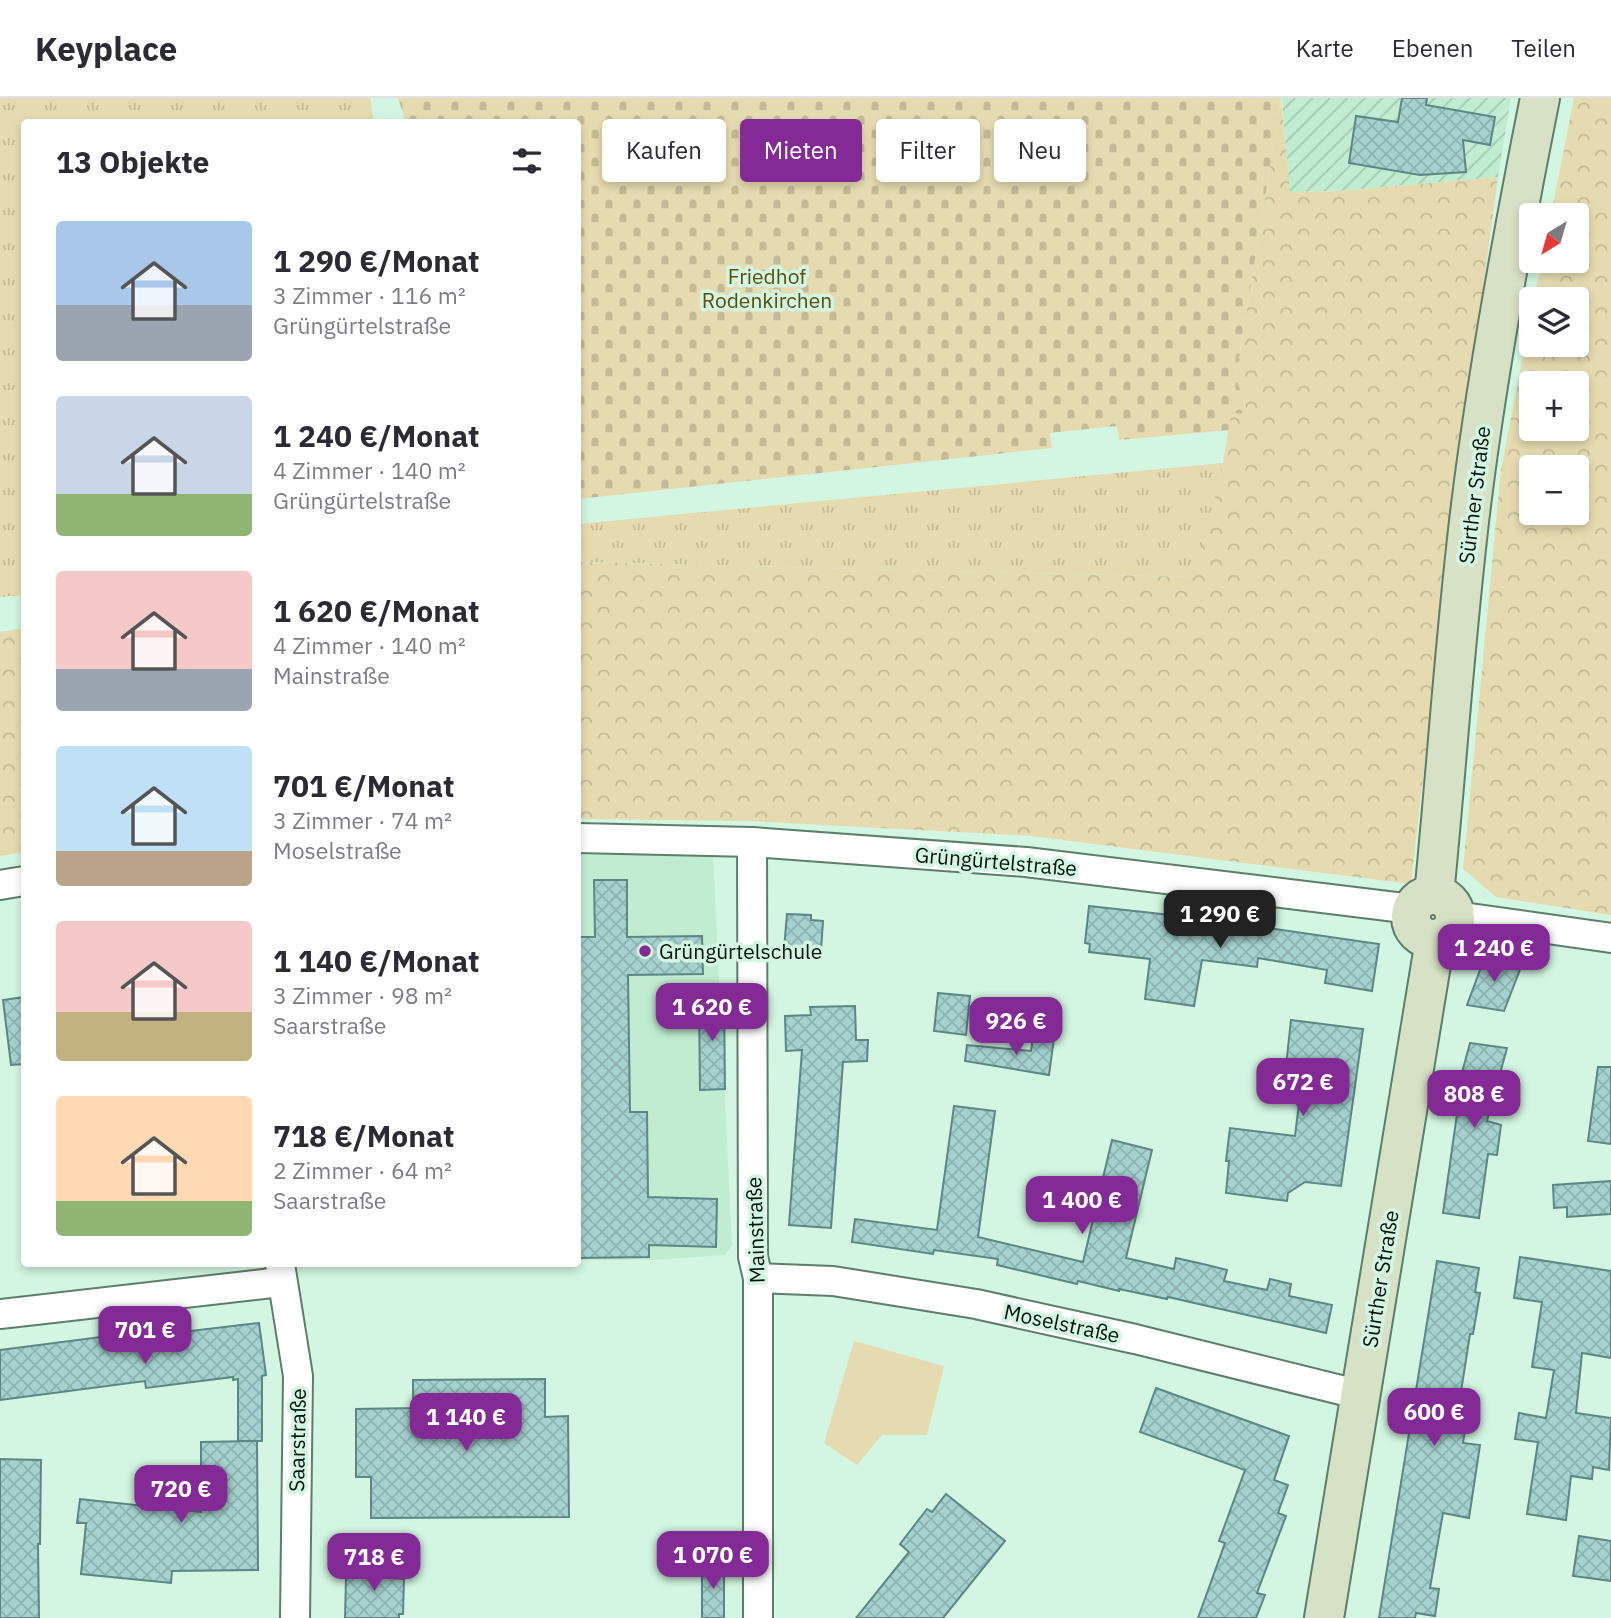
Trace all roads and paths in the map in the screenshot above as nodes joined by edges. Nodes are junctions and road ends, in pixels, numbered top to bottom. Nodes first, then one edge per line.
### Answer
1 (1540, 98) edge
2 (581, 838) edge
3 (752, 842) junction
4 (21, 882) edge
5 (0, 885) edge
6 (1434, 915) junction
7 (1611, 938) edge
8 (281, 1273) edge
9 (758, 1278) junction
10 (0, 1314) edge
11 (1361, 1395) junction
12 (295, 1618) edge
13 (758, 1618) edge
14 (1324, 1618) edge

1 - 6 street, Sürther Straße
2 - 3 street, Grüngürtelstraße
3 - 6 street, Grüngürtelstraße
3 - 9 street, Mainstraße
4 - 5 street
6 - 7 street, Grüngürtelstraße
6 - 11 street, Sürther Straße
8 - 10 street
8 - 12 street, Saarstraße
9 - 11 street, Moselstraße
9 - 13 street, Mainstraße
11 - 14 street, Sürther Straße

